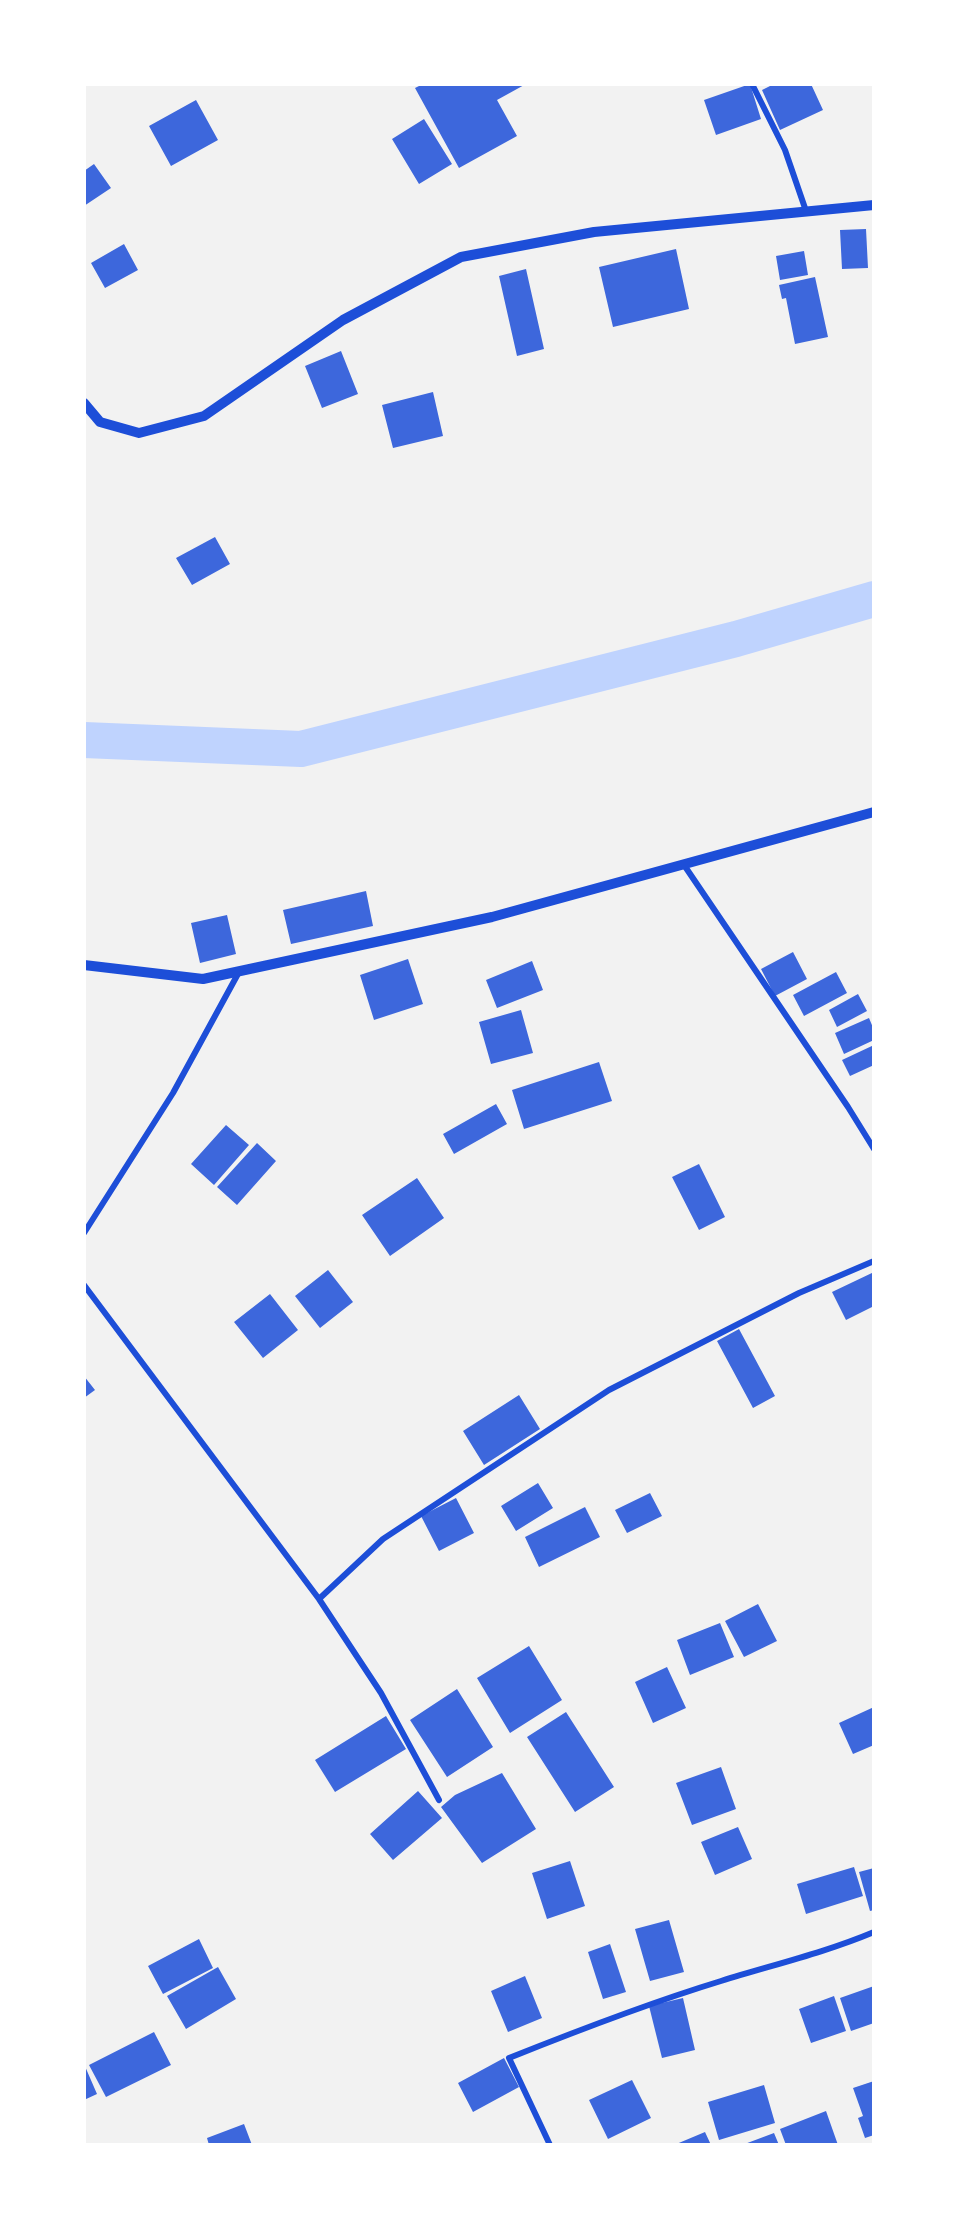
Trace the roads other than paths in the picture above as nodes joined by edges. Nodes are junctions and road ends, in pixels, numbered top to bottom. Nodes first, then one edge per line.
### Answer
1 (752, 84) edge
2 (874, 205) edge
3 (806, 211) junction
4 (84, 403) edge
5 (874, 812) edge
6 (684, 865) junction
7 (84, 965) edge
8 (239, 972) junction
9 (874, 1149) edge
10 (84, 1233) edge
11 (874, 1261) edge
12 (84, 1285) edge
13 (319, 1599) junction
14 (440, 1800) dead end
15 (874, 1932) edge
16 (550, 2145) edge

1 - 3 street
2 - 3 street
3 - 4 street
5 - 6 street
6 - 8 street
6 - 9 street
7 - 8 street
8 - 10 street
11 - 13 street
12 - 13 street
13 - 14 street
15 - 16 street

